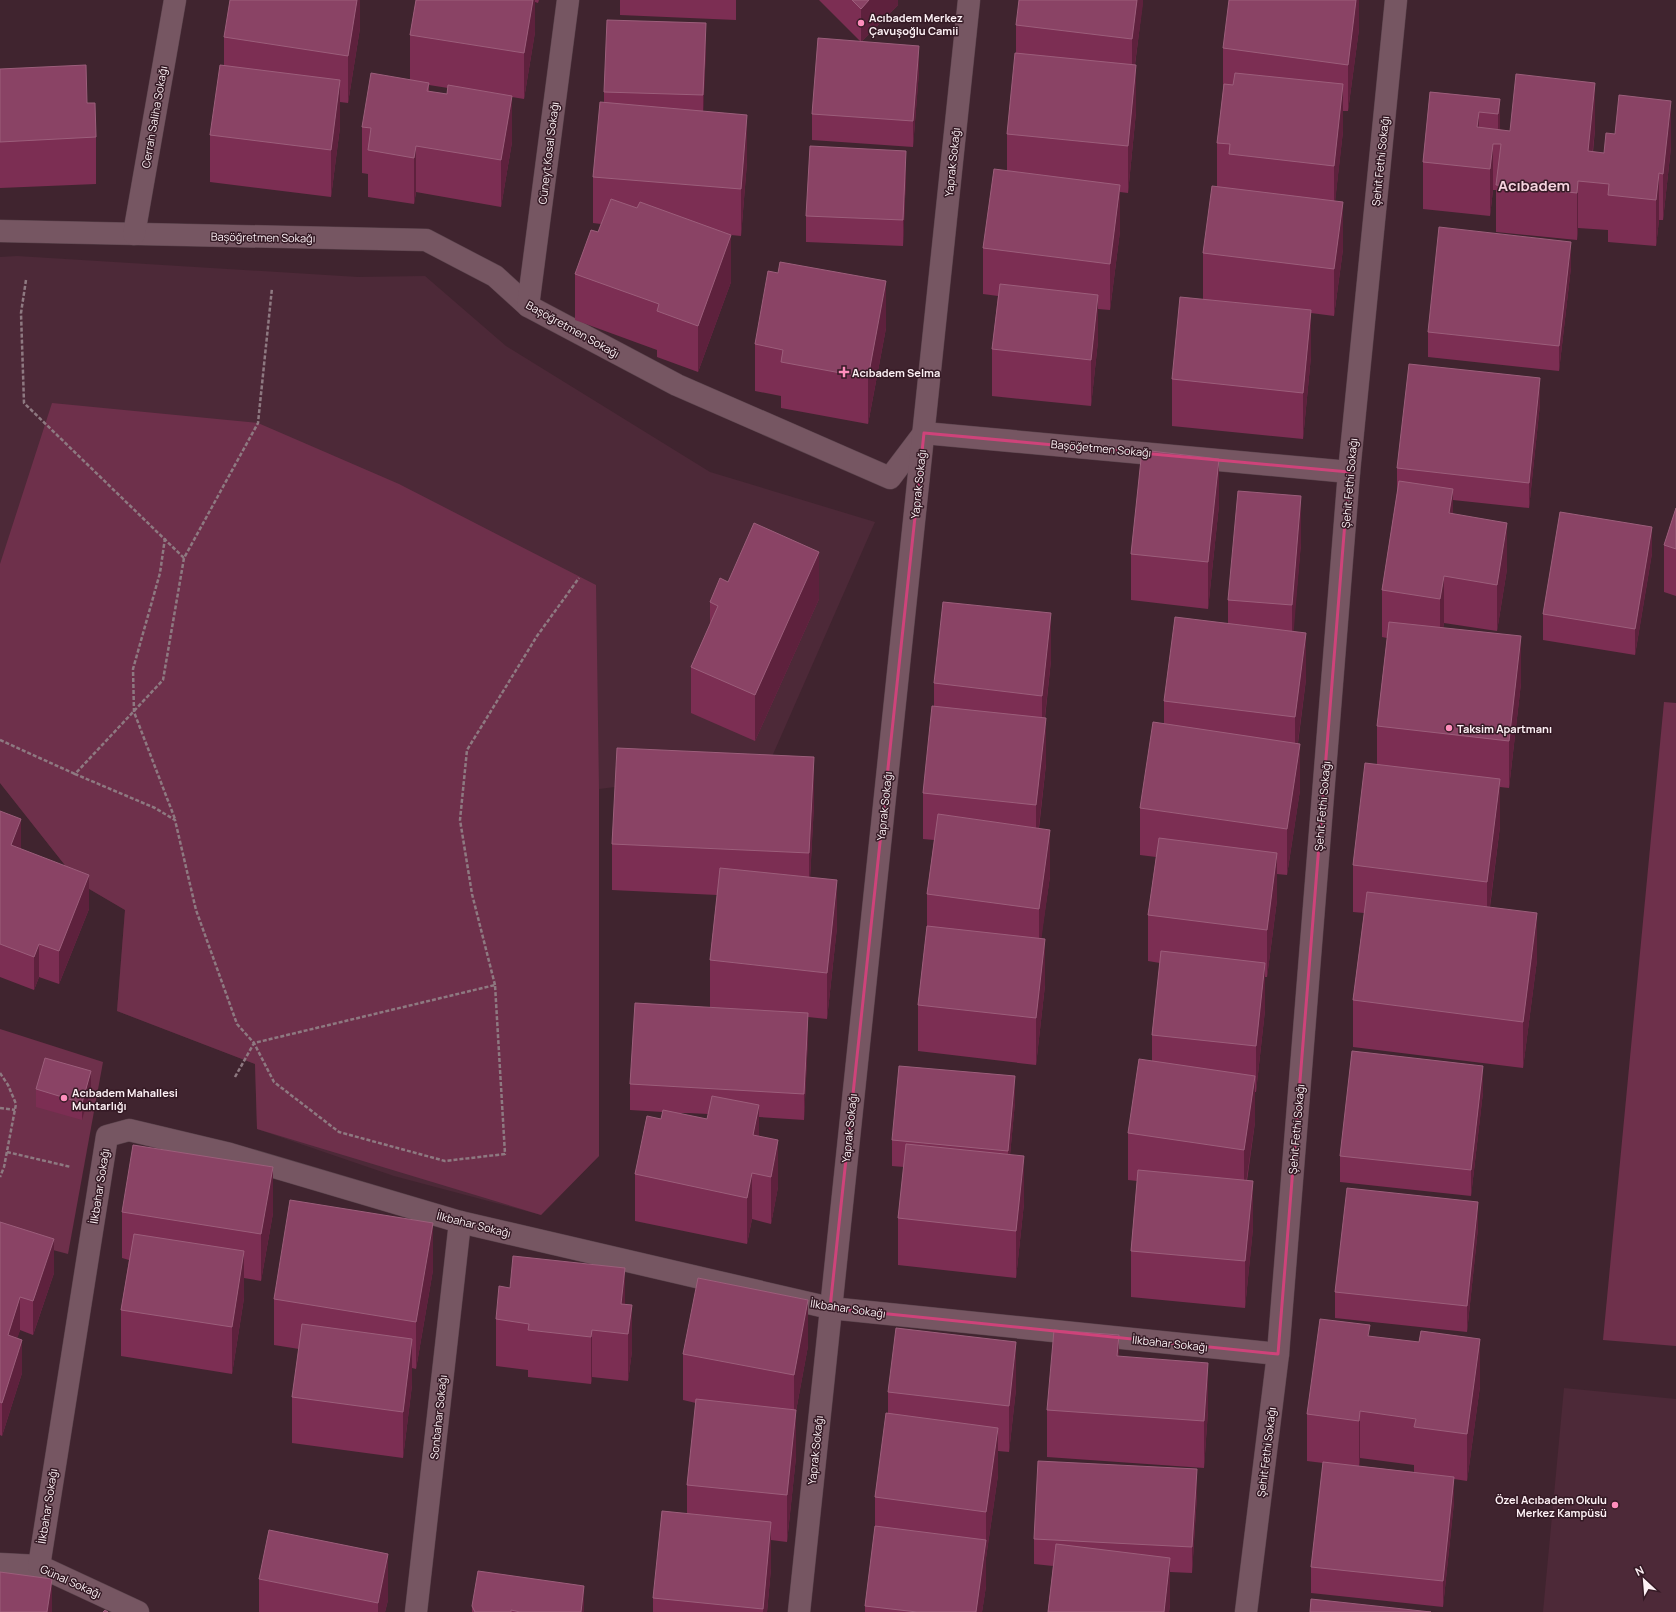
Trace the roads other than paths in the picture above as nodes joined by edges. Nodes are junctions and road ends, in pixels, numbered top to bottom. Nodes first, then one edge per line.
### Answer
1 (175, 0) edge
2 (568, 0) edge
3 (969, 0) edge
4 (1396, 0) edge
5 (0, 231) edge
6 (134, 234) junction
7 (528, 306) junction
8 (924, 433) junction
9 (1349, 472) junction
10 (460, 1222) junction
11 (830, 1308) junction
12 (1278, 1354) junction
13 (0, 1564) edge
14 (39, 1566) junction
15 (138, 1612) edge
16 (416, 1612) edge
17 (799, 1612) edge
18 (1246, 1612) edge

1 - 6 street, Cerrah Saliha Sokağı
2 - 7 street, Cüneyt Kosal Sokağı
3 - 8 street, Yaprak Sokağı
4 - 9 street, Şehit Fethi Sokağı
5 - 6 street, Başöğretmen Sokağı
6 - 7 street, Başöğretmen Sokağı
7 - 8 street, Başöğretmen Sokağı
8 - 9 street, Başöğetmen Sokağı
8 - 11 street, Yaprak Sokağı
9 - 12 street, Şehit Fethi Sokağı
10 - 11 street, İlkbahar Sokağı
10 - 14 street, İlkbahar Sokağı
10 - 16 street, Sonbahar Sokağı
11 - 12 street, İlkbahar Sokağı
11 - 17 street, Yaprak Sokağı
12 - 18 street, Şehit Fethi Sokağı
13 - 14 street, Günal Sokağı
14 - 15 street, Günal Sokağı

